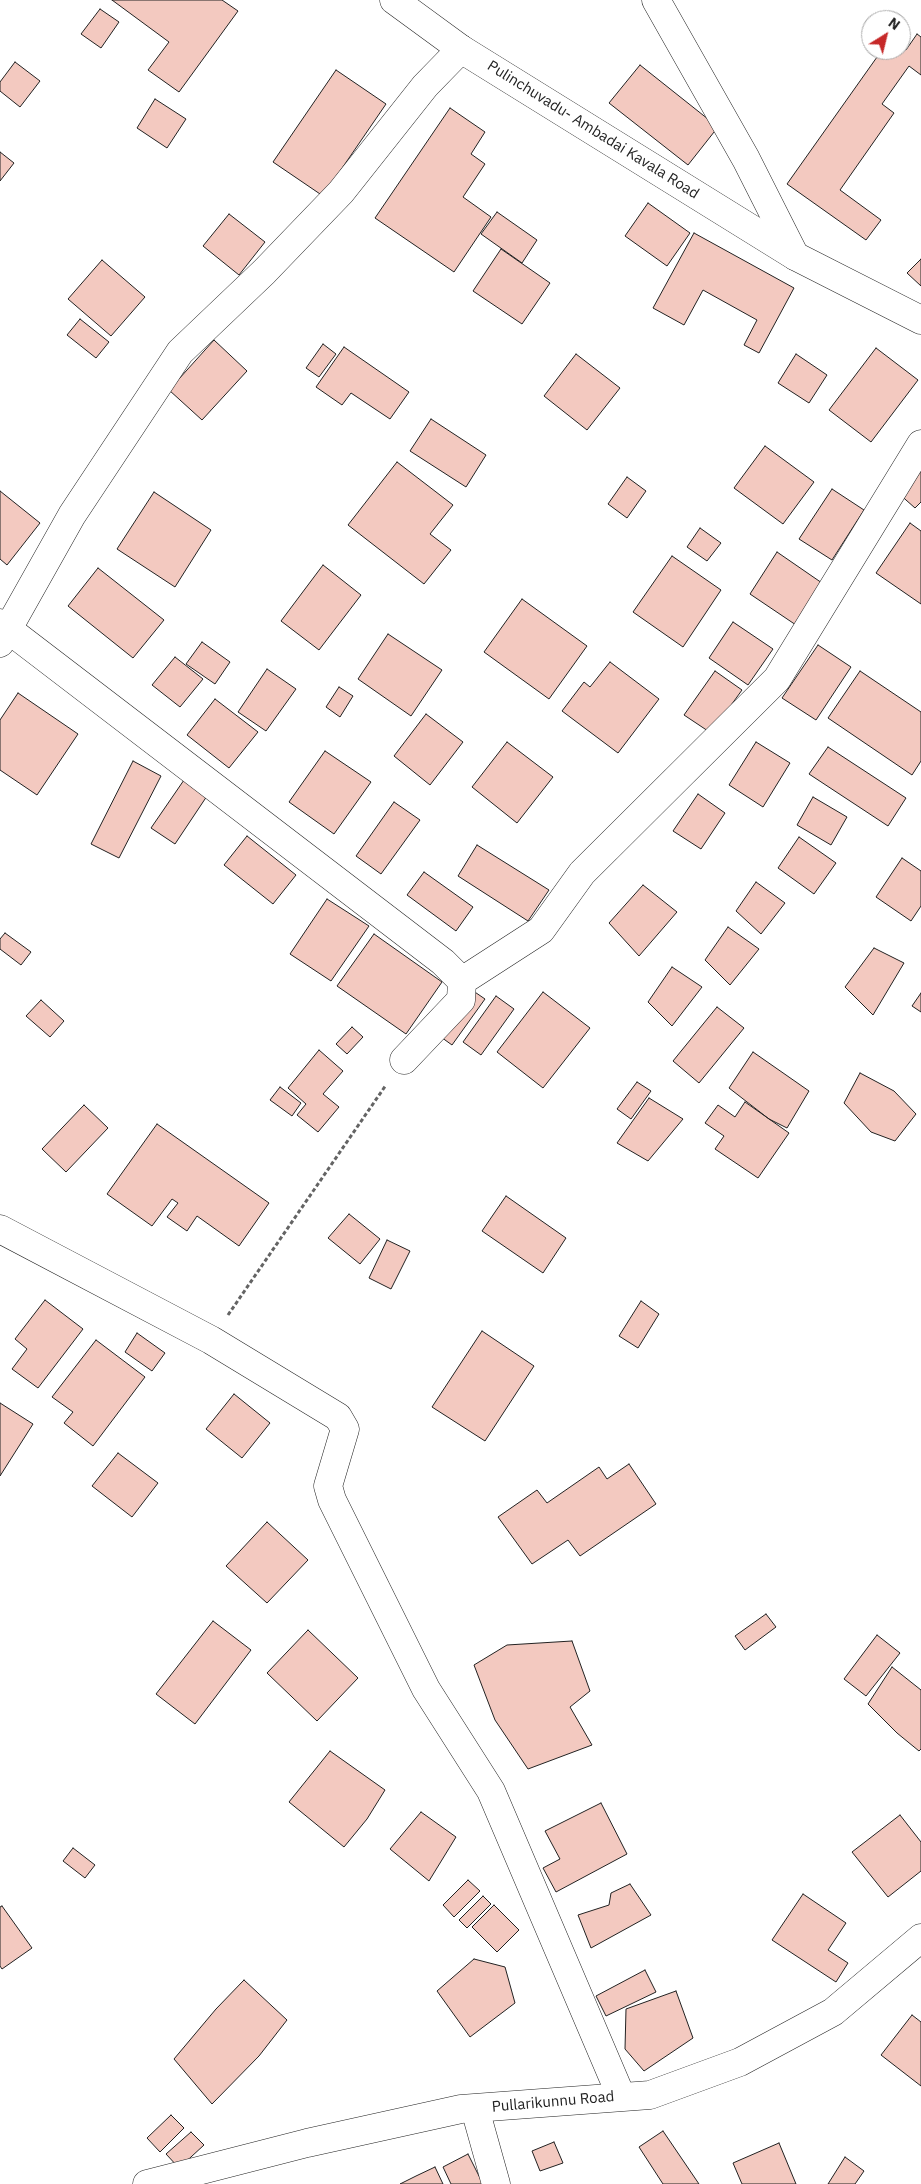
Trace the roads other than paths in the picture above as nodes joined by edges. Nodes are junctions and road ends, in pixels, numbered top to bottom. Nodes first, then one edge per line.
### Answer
1 (394, 0) edge
2 (656, 0) edge
3 (461, 48) junction
4 (795, 256) junction
5 (921, 320) edge
6 (921, 444) edge
7 (3, 632) edge
8 (462, 981) junction
9 (404, 1060) road end
10 (0, 1229) edge
11 (921, 1938) edge
12 (621, 2096) junction
13 (475, 2109) junction
14 (147, 2184) edge
15 (496, 2184) edge

1 - 3 street, Pulinchuvadu- Ambadai Kavala Road
2 - 4 street
3 - 4 street, Pulinchuvadu- Ambadai Kavala Road
3 - 7 street
4 - 5 street, Pulinchuvadu- Ambadai Kavala Road
6 - 8 street
7 - 8 street
8 - 9 street
10 - 12 street
11 - 12 street, Pullarikunnu Road
12 - 13 street, Pullarikunnu Road
13 - 14 street, Pullarikunnu Road
13 - 15 street

